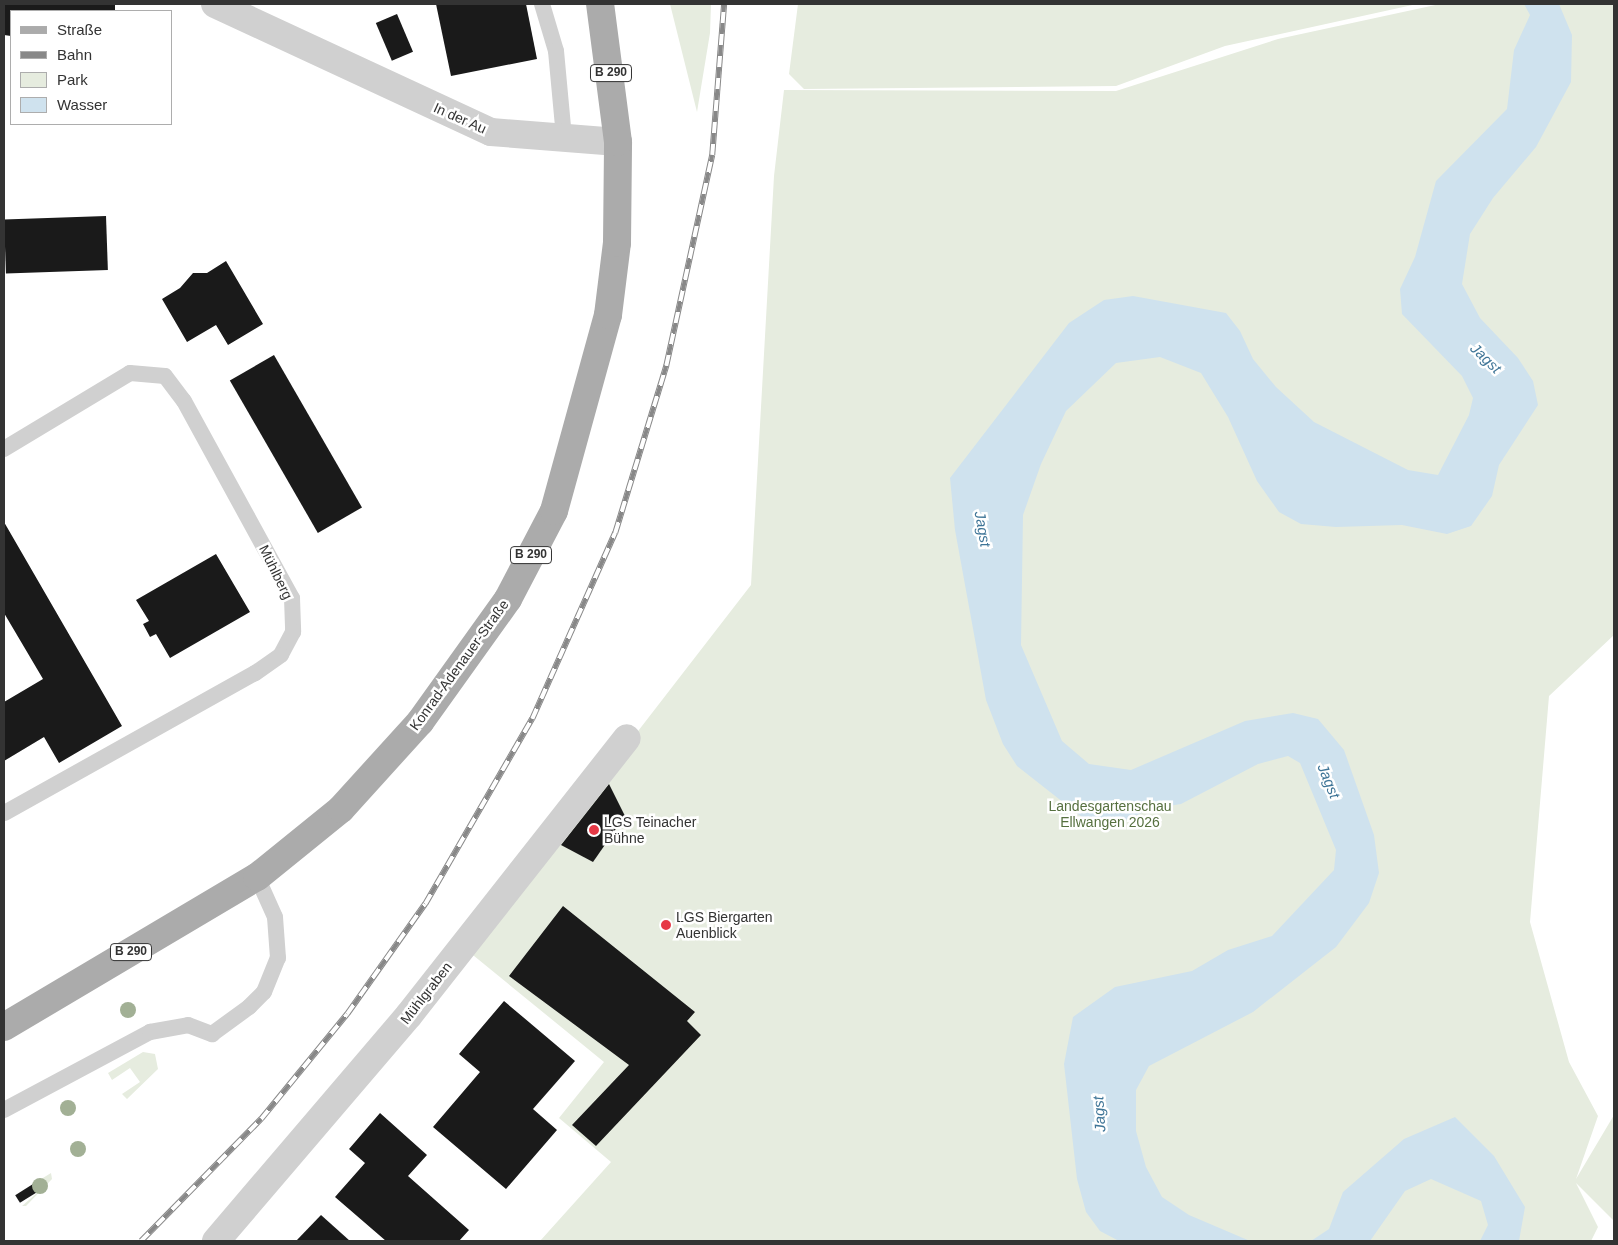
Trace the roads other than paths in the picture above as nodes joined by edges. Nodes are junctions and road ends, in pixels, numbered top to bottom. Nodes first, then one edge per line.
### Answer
1 (215, 4) edge
2 (542, 4) edge
3 (600, 4) edge
4 (564, 138) junction
5 (618, 142) junction
6 (4, 449) edge
7 (627, 738) dead end
8 (4, 814) edge
9 (258, 877) junction
10 (4, 1026) edge
11 (4, 1110) edge
12 (216, 1241) edge

1 - 4 street, In der Au
2 - 4 lane
3 - 5 main road, B 290
4 - 5 street, In der Au
5 - 9 main road, Konrad-Adenauer-Straße / B 290
6 - 8 lane, Mühlberg
7 - 12 street, Mühlgraben
9 - 10 main road, Konrad-Adenauer-Straße / B 290
9 - 11 lane

